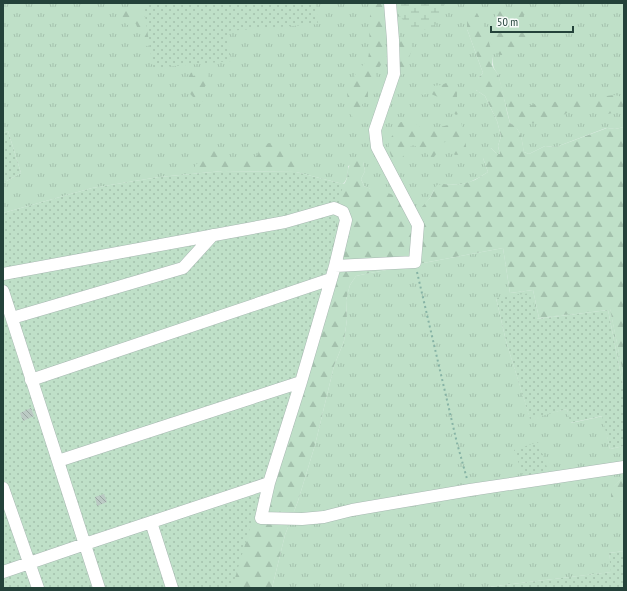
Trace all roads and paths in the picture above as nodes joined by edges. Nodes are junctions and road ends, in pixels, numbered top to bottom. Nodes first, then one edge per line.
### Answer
1 (390, 3) edge
2 (213, 236) junction
3 (415, 262) junction
4 (335, 266) junction
5 (3, 274) edge
6 (331, 279) junction
7 (3, 291) edge
8 (12, 318) junction
9 (31, 380) junction
10 (301, 382) junction
11 (58, 461) junction
12 (624, 467) edge
13 (269, 483) junction
14 (3, 488) edge
15 (470, 490) junction
16 (151, 522) junction
17 (84, 544) junction
18 (29, 563) junction
19 (3, 572) edge
20 (38, 588) edge
21 (99, 588) edge
22 (172, 588) edge

1 - 3 lane
2 - 4 lane
2 - 5 lane
2 - 8 lane
3 - 4 lane
3 - 15 path
4 - 6 lane
6 - 9 lane
6 - 10 lane
7 - 8 lane
8 - 9 lane
9 - 11 lane
10 - 11 lane
10 - 13 lane
11 - 17 lane
12 - 15 lane
13 - 15 lane
13 - 16 lane
14 - 18 lane
16 - 17 lane
16 - 22 lane
17 - 18 lane
17 - 21 lane
18 - 19 lane
18 - 20 lane

